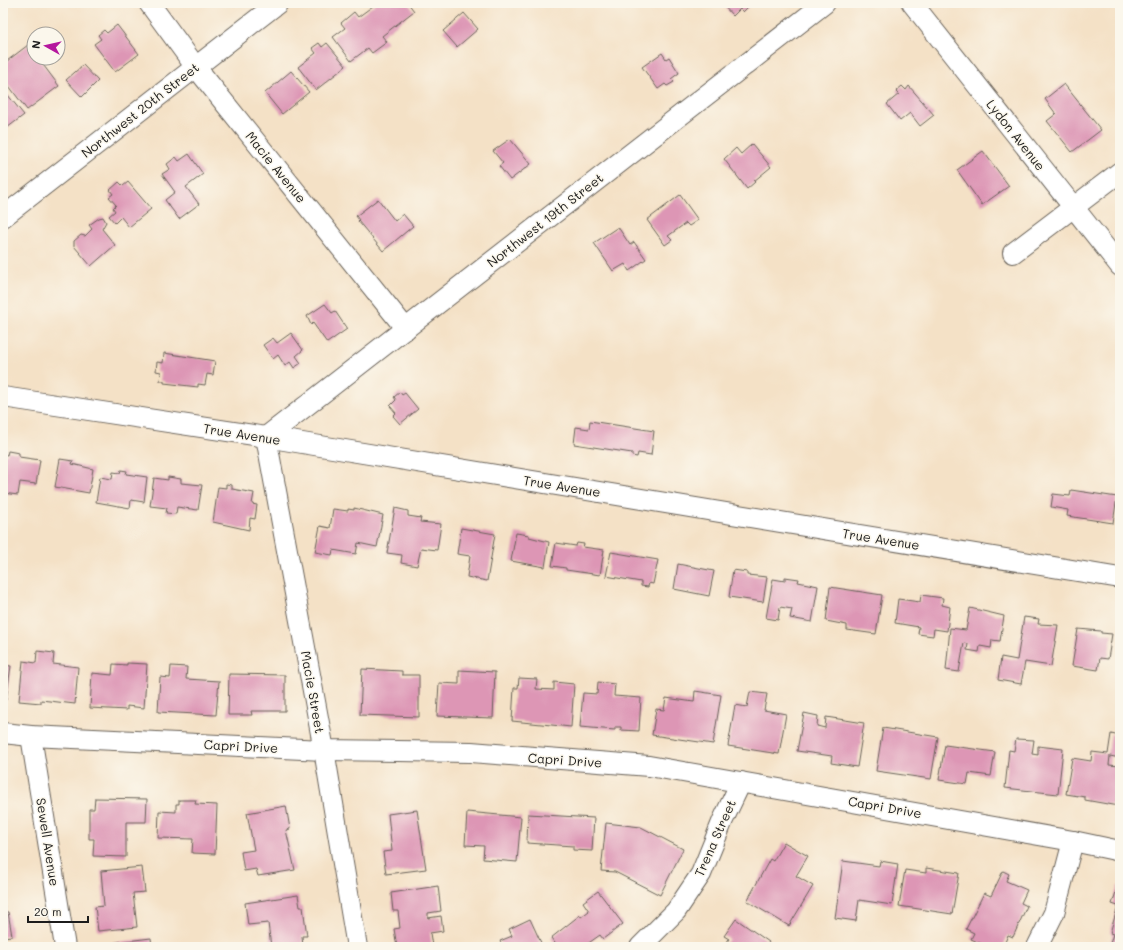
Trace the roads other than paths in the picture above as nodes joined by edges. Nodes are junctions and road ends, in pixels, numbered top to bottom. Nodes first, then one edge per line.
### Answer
1 (149, 3) edge
2 (278, 3) edge
3 (825, 3) edge
4 (912, 3) edge
5 (195, 66) junction
6 (1120, 172) edge
7 (1074, 207) junction
8 (3, 217) edge
9 (1013, 253) dead end
10 (1120, 266) edge
11 (406, 329) junction
12 (3, 397) edge
13 (266, 437) junction
14 (1120, 578) edge
15 (3, 733) edge
16 (31, 736) junction
17 (324, 750) junction
18 (741, 782) junction
19 (1073, 841) junction
20 (1120, 851) edge
21 (65, 947) edge
22 (357, 947) edge
23 (640, 947) edge
24 (1037, 947) edge

1 - 5 street, Macie Avenue
2 - 5 street, Northwest 20th Street
3 - 11 street, Northwest 19th Street
4 - 7 street, Lydon Avenue
5 - 8 street, Northwest 20th Street
5 - 11 street, Macie Avenue
6 - 7 street
7 - 9 street
7 - 10 street, Lydon Avenue
11 - 13 street, Northwest 19th Street
12 - 13 street, True Avenue
13 - 14 street, True Avenue
13 - 17 street, Macie Street
15 - 16 street, Capri Drive
16 - 17 street, Capri Drive
16 - 21 street, Sewell Avenue
17 - 18 street, Capri Drive
17 - 22 street, Macie Street
18 - 19 street, Capri Drive
18 - 23 street, Trena Street
19 - 20 street, Capri Drive
19 - 24 street

